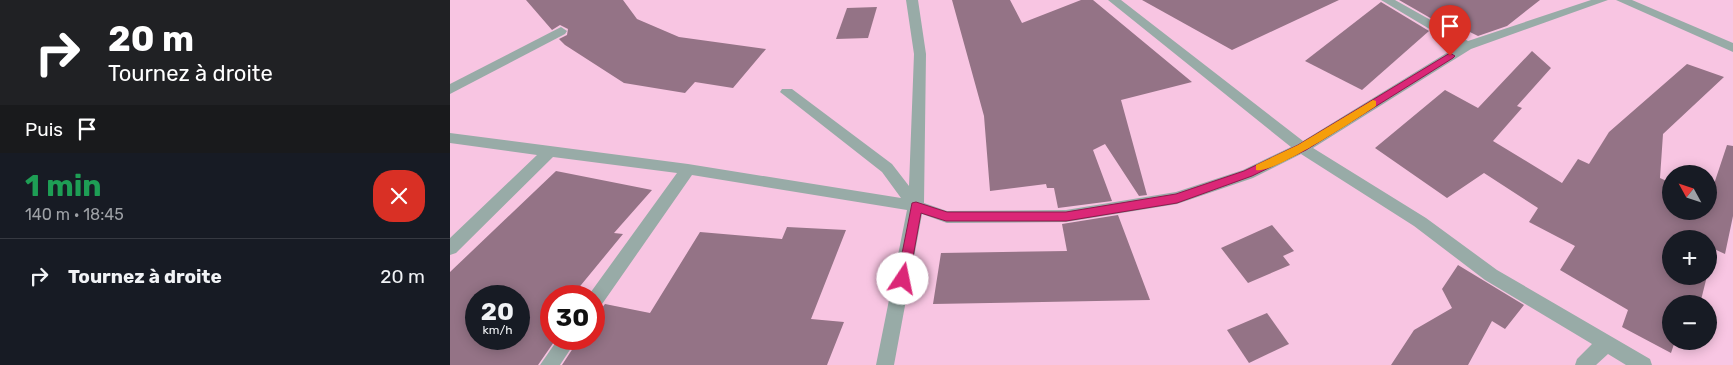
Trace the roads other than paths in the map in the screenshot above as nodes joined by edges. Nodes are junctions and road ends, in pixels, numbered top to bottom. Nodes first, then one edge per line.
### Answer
1 (912, 0) edge
2 (1114, 0) edge
3 (1387, 0) edge
4 (1602, 0) edge
5 (1622, 0) edge
6 (562, 30) dead end
7 (1467, 46) junction
8 (1733, 48) edge
9 (450, 90) edge
10 (787, 92) dead end
11 (450, 138) edge
12 (1302, 148) junction
13 (550, 152) junction
14 (688, 169) junction
15 (916, 206) junction
16 (450, 248) edge
17 (605, 286) edge
18 (1606, 343) junction
19 (560, 350) edge
20 (549, 365) edge
21 (885, 365) edge
22 (1584, 365) edge
23 (1643, 365) edge

1 - 15 street
2 - 12 street
3 - 7 street
4 - 7 street
5 - 8 street
6 - 9 street
7 - 12 street
10 - 15 street
11 - 13 street
12 - 15 street
12 - 18 street
13 - 14 street
13 - 16 street
14 - 15 street
14 - 17 street
15 - 21 street
18 - 22 street
18 - 23 street
19 - 20 street

